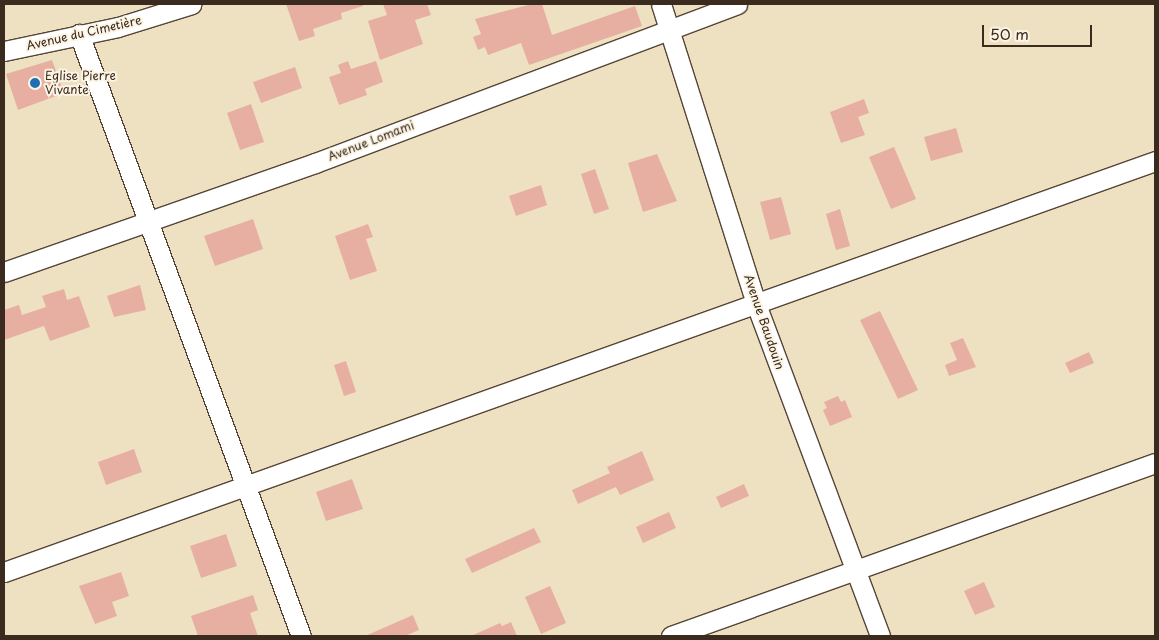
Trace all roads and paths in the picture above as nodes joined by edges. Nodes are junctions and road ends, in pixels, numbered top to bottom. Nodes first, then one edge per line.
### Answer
1 (192, 4) edge
2 (661, 4) edge
3 (737, 4) edge
4 (670, 28) junction
5 (79, 34) junction
6 (4, 51) edge
7 (1155, 161) edge
8 (146, 223) junction
9 (4, 272) edge
10 (756, 304) junction
11 (1155, 463) edge
12 (243, 485) junction
13 (855, 570) junction
14 (4, 572) edge
15 (301, 636) edge
16 (671, 636) edge
17 (880, 636) edge

1 - 5 street, Avenue du Cimetière
2 - 4 street, Avenue Baudouin
3 - 4 street, Avenue Lomami
4 - 8 street, Avenue Lomami
4 - 10 street, Avenue Baudouin
5 - 6 street, Avenue du Cimetière
5 - 8 street
7 - 10 street
8 - 9 street, Avenue Lomami
8 - 12 street
10 - 12 street
10 - 13 street, Avenue Baudouin
11 - 13 street
12 - 14 street
12 - 15 street
13 - 16 street
13 - 17 street, Avenue Baudouin

